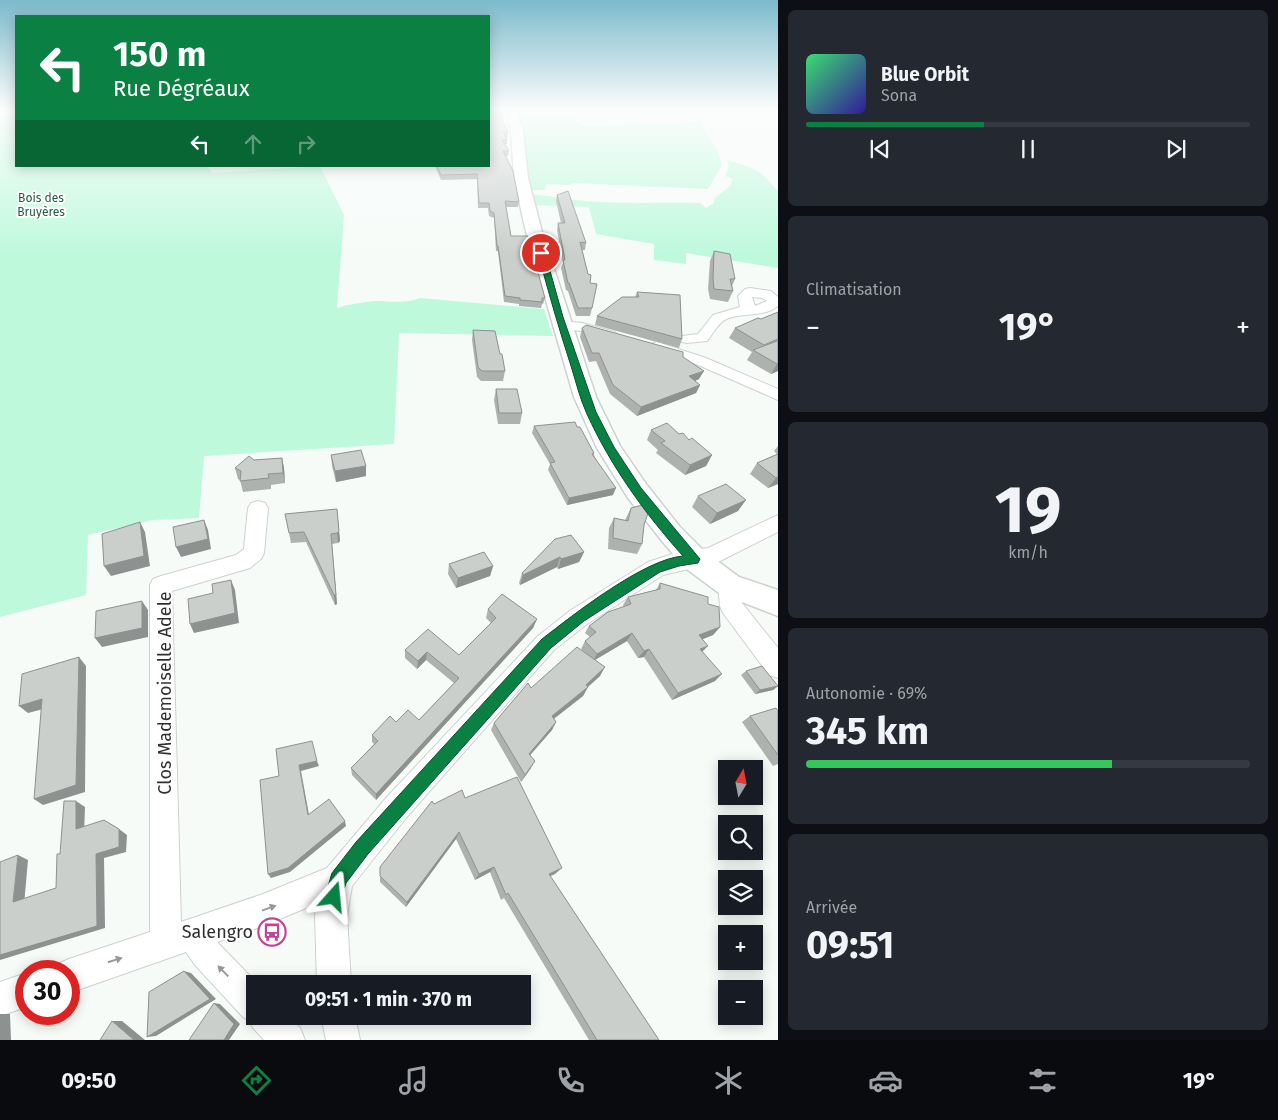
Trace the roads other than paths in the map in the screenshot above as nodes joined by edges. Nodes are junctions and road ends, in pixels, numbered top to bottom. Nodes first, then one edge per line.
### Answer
1 (520, 158) edge
2 (743, 312) dead end
3 (562, 325) junction
4 (628, 339) edge
5 (687, 339) dead end
6 (646, 344) edge
7 (778, 395) edge
8 (258, 508) dead end
9 (778, 523) edge
10 (694, 559) junction
11 (730, 585) junction
12 (778, 603) edge
13 (778, 667) edge
14 (338, 879) junction
15 (179, 939) junction
16 (80, 972) edge
17 (334, 975) edge
18 (15, 994) edge
19 (246, 996) edge
20 (0, 999) edge
21 (274, 1025) edge
22 (340, 1025) edge
23 (288, 1040) edge
24 (343, 1040) edge

1 - 3 main road
2 - 5 street
3 - 4 street
3 - 10 main road
6 - 7 street
8 - 15 street, Clos Mademoiselle Adele
9 - 10 street
10 - 11 main road
10 - 14 street
11 - 12 main road
11 - 13 street
15 -> 14 street
14 - 17 street
16 -> 15 street
19 -> 15 street
18 - 20 street
21 - 23 street
22 - 24 street

